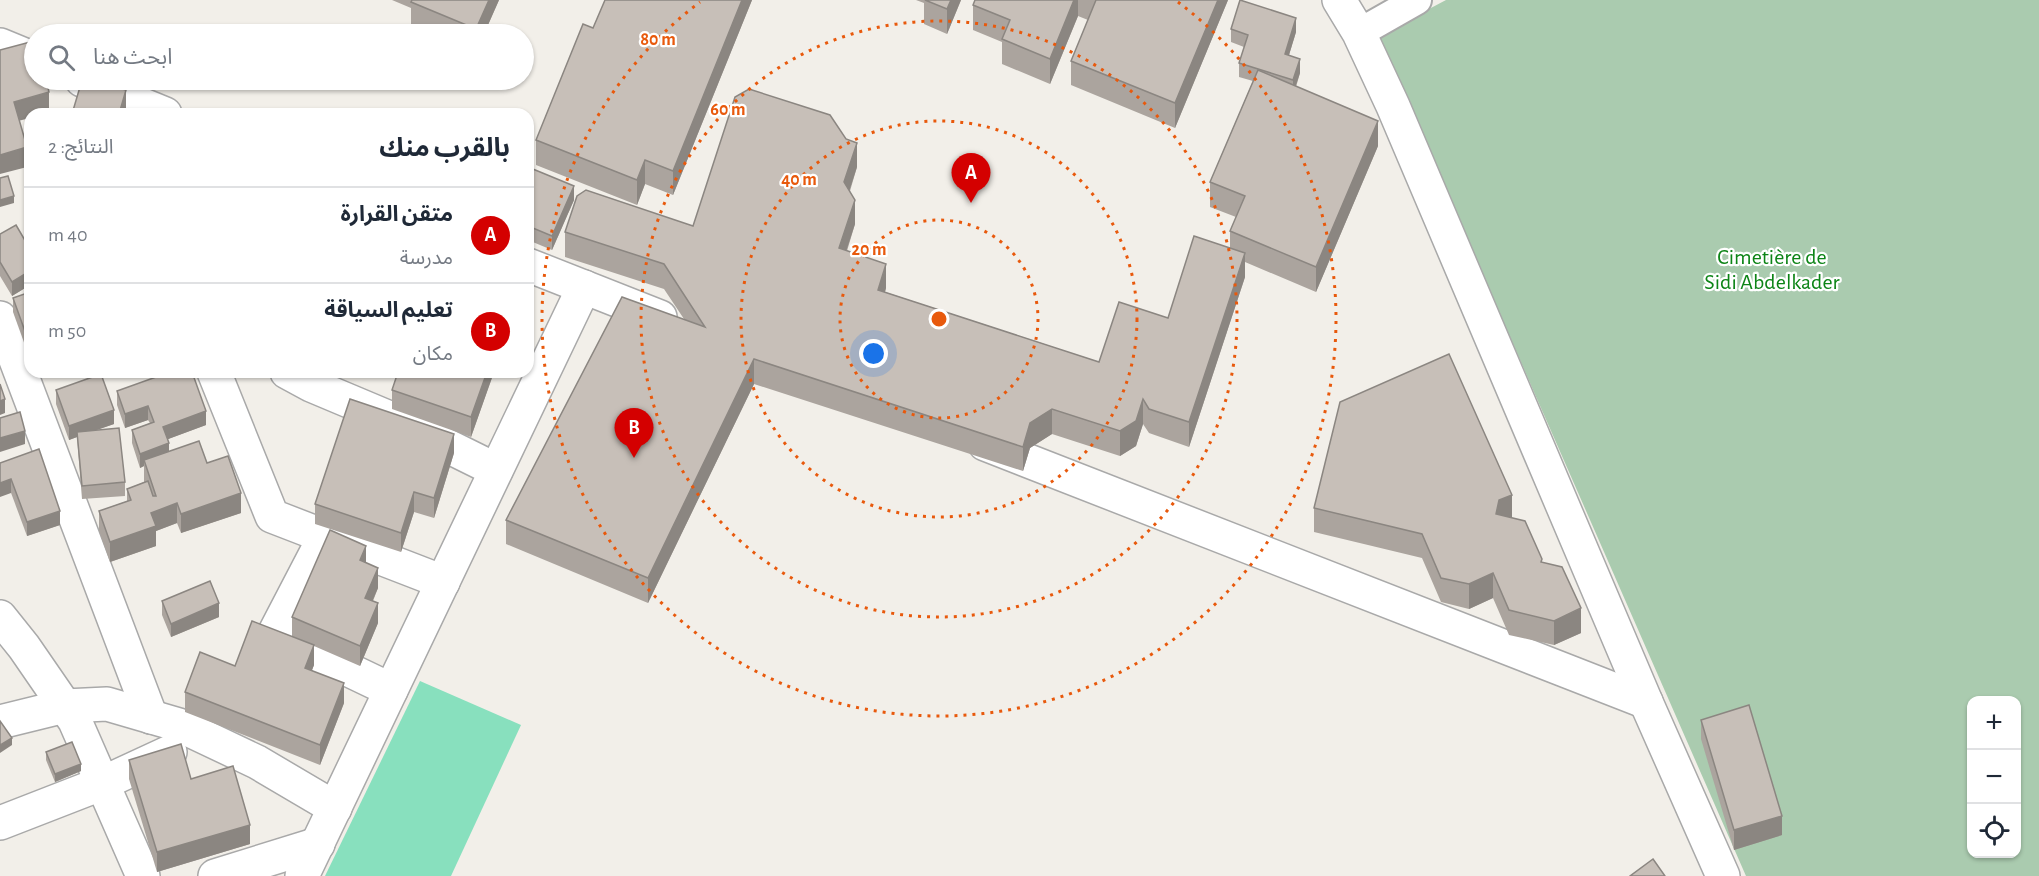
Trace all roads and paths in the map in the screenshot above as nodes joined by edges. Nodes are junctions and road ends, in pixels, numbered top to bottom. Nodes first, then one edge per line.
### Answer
1 (1339, 0) edge
2 (1417, 0) edge
3 (1359, 33) junction
4 (0, 45) edge
5 (24, 55) edge
6 (106, 90) edge
7 (150, 108) edge
8 (534, 267) edge
9 (584, 287) junction
10 (24, 309) edge
11 (0, 319) edge
12 (684, 326) edge
13 (216, 378) edge
14 (298, 378) edge
15 (960, 434) edge
16 (496, 470) junction
17 (325, 536) junction
18 (443, 582) junction
19 (0, 617) edge
20 (391, 690) junction
21 (1646, 702) junction
22 (65, 706) junction
23 (151, 717) junction
24 (0, 722) edge
25 (203, 736) junction
26 (103, 783) junction
27 (334, 808) junction
28 (0, 823) edge
29 (318, 844) junction
30 (143, 876) edge
31 (215, 876) edge
32 (302, 876) edge
33 (1723, 876) edge

1 - 3 street
2 - 3 street
3 - 21 street
4 - 5 street
6 - 7 street
8 - 9 street
9 - 12 street
9 - 16 street
10 - 11 street
11 - 23 street
13 - 17 street
14 - 16 street
15 - 21 street
16 - 18 street
17 - 18 street
17 - 20 street
18 - 20 street
19 - 22 street
20 - 27 street
21 - 33 street
22 - 23 street
22 - 24 street
22 - 26 street
23 - 25 street
25 - 26 street
25 - 27 street
26 - 28 street
26 - 30 street
27 - 29 street
29 - 31 street
29 - 32 street

